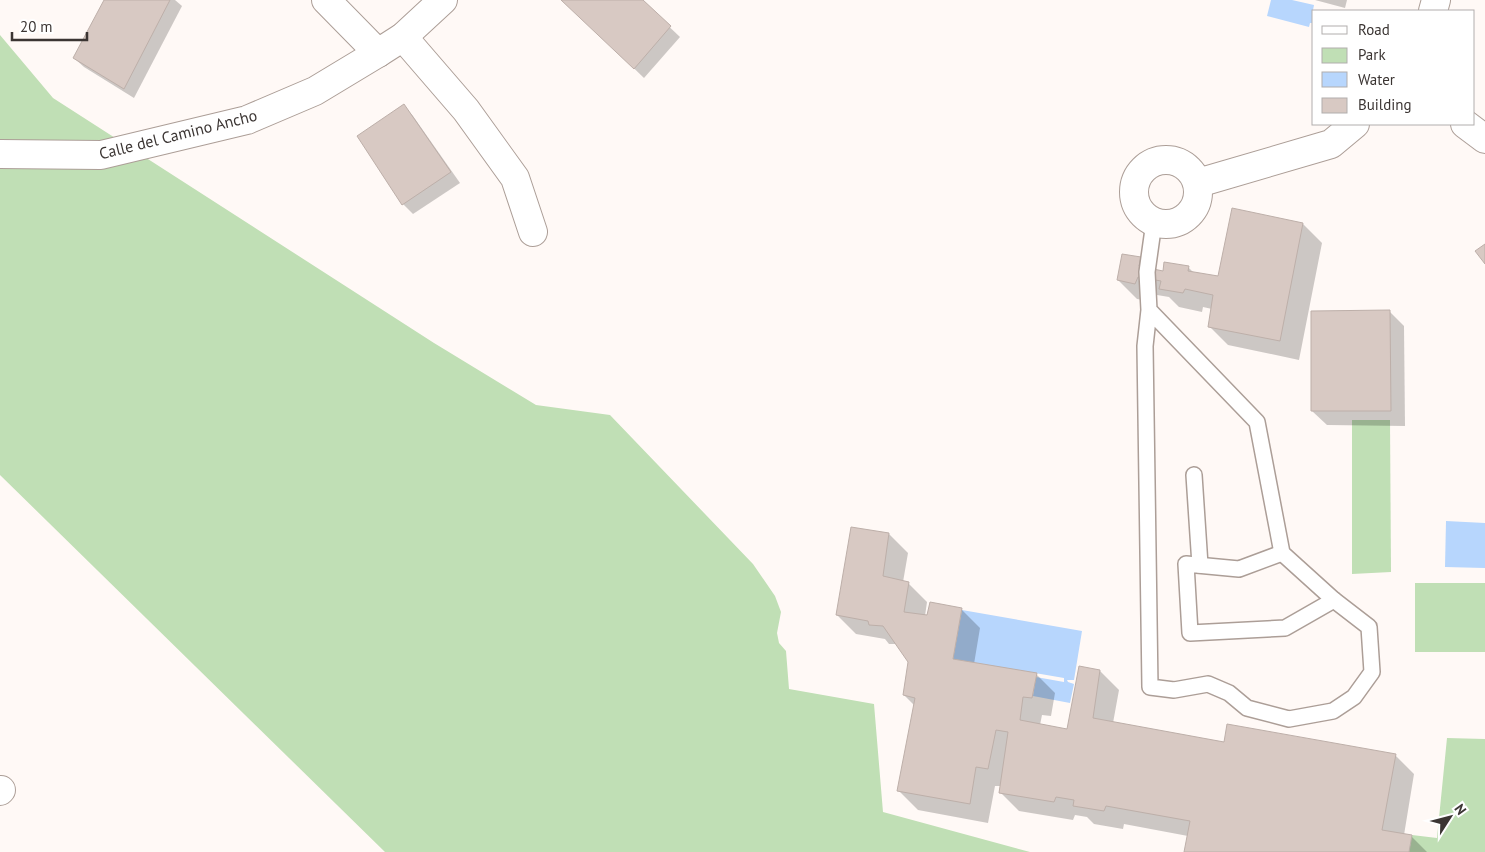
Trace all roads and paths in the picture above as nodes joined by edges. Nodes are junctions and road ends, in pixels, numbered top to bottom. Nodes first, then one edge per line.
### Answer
1 (326, 0) edge
2 (443, 0) edge
3 (403, 37) junction
4 (378, 53) junction
5 (1354, 125) edge
6 (1466, 125) edge
7 (1485, 139) edge
8 (0, 154) edge
9 (1198, 183) junction
10 (1154, 222) junction
11 (533, 232) dead end
12 (1149, 310) junction
13 (1194, 475) dead end
14 (1282, 553) junction
15 (1200, 565) junction
16 (1334, 600) junction

1 - 4 street
2 - 3 street, Calle del Camino Ancho
3 - 4 street, Calle del Camino Ancho
3 - 11 street
4 - 8 street, Calle del Camino Ancho
5 - 9 street
6 - 7 street
9 - 10 street
9 - 10 street
10 - 12 lane
12 - 14 lane
12 - 16 lane
13 - 15 lane
14 - 15 lane
14 - 16 lane
15 - 16 lane

